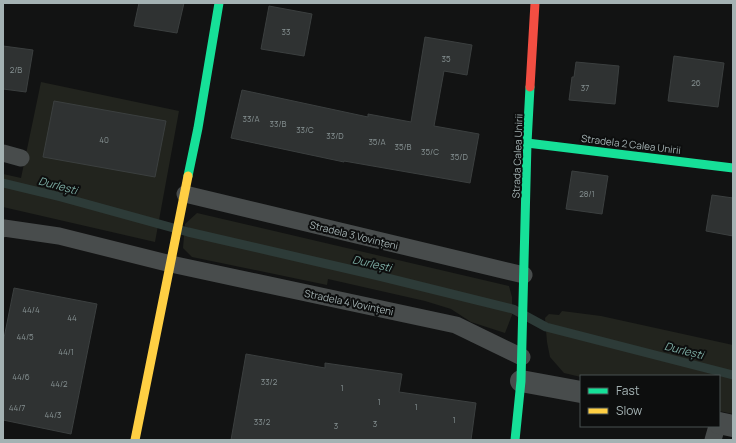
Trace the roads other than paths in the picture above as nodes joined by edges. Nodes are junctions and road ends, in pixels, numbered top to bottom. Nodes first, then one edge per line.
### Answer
1 (219, 3) edge
2 (536, 3) edge
3 (527, 143) junction
4 (3, 153) edge
5 (21, 158) dead end
6 (733, 168) edge
7 (183, 202) junction
8 (3, 229) edge
9 (173, 257) junction
10 (524, 276) junction
11 (522, 357) junction
12 (521, 381) junction
13 (580, 392) edge
14 (720, 423) edge
15 (733, 426) edge
16 (717, 427) edge
17 (135, 440) edge
18 (515, 440) edge
19 (713, 440) edge

1 - 7 street
2 - 3 street, Strada Calea Unirii
3 - 6 street, Stradela 2 Calea Unirii
3 - 10 street, Strada Calea Unirii
4 - 5 lane
7 - 9 street
7 - 10 lane, Stradela 3 Vovințeni
8 - 9 lane
9 - 11 lane, Stradela 4 Vovințeni
9 - 17 street
10 - 11 street, Strada Calea Unirii
11 - 12 street
12 - 13 street
12 - 18 street
14 - 15 street
16 - 19 lane

